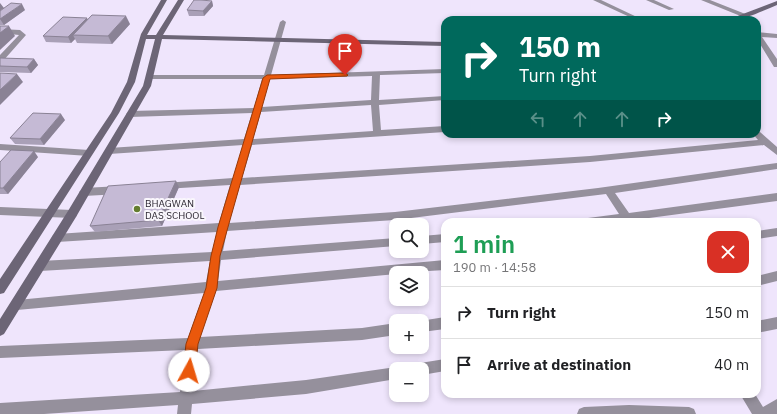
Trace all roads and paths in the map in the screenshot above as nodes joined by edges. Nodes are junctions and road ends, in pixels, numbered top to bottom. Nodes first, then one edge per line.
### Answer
1 (164, 0) edge
2 (181, 0) edge
3 (596, 0) edge
4 (649, 0) edge
5 (704, 0) edge
6 (777, 3) edge
7 (671, 9) dead end
8 (633, 16) edge
9 (742, 16) edge
10 (751, 16) edge
11 (284, 22) dead end
12 (0, 31) edge
13 (761, 34) edge
14 (158, 36) junction
15 (777, 36) edge
16 (143, 37) junction
17 (278, 39) junction
18 (761, 40) edge
19 (441, 44) edge
20 (0, 59) edge
21 (777, 65) edge
22 (441, 71) edge
23 (376, 74) junction
24 (150, 77) junction
25 (267, 78) junction
26 (441, 98) edge
27 (375, 102) junction
28 (257, 110) junction
29 (130, 114) junction
30 (441, 129) edge
31 (378, 134) junction
32 (761, 138) edge
33 (247, 142) junction
34 (766, 142) junction
35 (0, 147) edge
36 (109, 151) junction
37 (777, 152) edge
38 (89, 153) junction
39 (777, 166) edge
40 (236, 180) junction
41 (153, 187) edge
42 (130, 189) edge
43 (608, 190) junction
44 (84, 192) junction
45 (777, 197) edge
46 (0, 211) edge
47 (52, 212) junction
48 (72, 214) junction
49 (627, 218) edge
50 (641, 218) edge
51 (223, 227) junction
52 (777, 232) edge
53 (761, 234) edge
54 (57, 238) junction
55 (441, 238) edge
56 (429, 239) edge
57 (389, 243) edge
58 (216, 256) junction
59 (441, 265) edge
60 (40, 266) junction
61 (777, 276) edge
62 (761, 280) edge
63 (211, 288) junction
64 (0, 289) edge
65 (17, 305) junction
66 (777, 323) edge
67 (441, 324) edge
68 (429, 325) edge
69 (761, 326) edge
70 (0, 330) edge
71 (389, 330) edge
72 (192, 344) junction
73 (0, 352) edge
74 (441, 366) edge
75 (429, 367) edge
76 (389, 374) edge
77 (186, 398) junction
78 (750, 398) edge
79 (777, 406) edge
80 (0, 410) edge
81 (184, 414) edge
82 (584, 414) edge
83 (689, 414) edge
84 (760, 414) edge
85 (765, 414) edge

1 - 16 main road
2 - 14 main road
3 - 8 street
4 - 7 street
5 - 9 street
6 - 10 main road
11 - 17 street
12 - 20 street
13 - 15 street
14 - 16 main road
14 - 17 main road
14 - 24 main road
16 - 38 main road
17 - 19 main road
17 - 25 street
18 - 21 street
22 - 23 street
23 - 25 street
23 - 27 street
24 - 25 street
24 - 29 main road
25 - 28 street
26 - 27 street
27 - 28 street
27 - 31 street
28 - 29 street
28 - 33 street
29 - 36 main road
30 - 31 street
31 - 33 street
32 - 34 street
33 - 36 street
33 - 40 street
34 - 37 street
34 - 40 street
35 - 38 street
36 - 44 main road
38 - 47 main road
39 - 43 street
40 - 41 street
40 - 51 street
42 - 44 street
43 - 49 street
43 - 51 street
44 - 48 main road
45 - 50 street
46 - 47 street
47 - 48 street
47 - 64 main road
48 - 54 main road
51 - 54 street
51 - 58 street
52 - 53 street
54 - 60 main road
55 - 56 street
57 - 58 street
58 - 60 street
58 - 63 street
59 - 63 street
60 - 65 main road
61 - 62 street
63 - 65 street
63 - 72 street
65 - 70 main road
66 - 69 street
67 - 68 street
71 - 72 street
72 - 73 street
72 - 77 street
74 - 75 street
76 - 77 street
77 - 80 street
77 - 81 street
78 - 84 street
79 - 85 street
82 - 83 street

